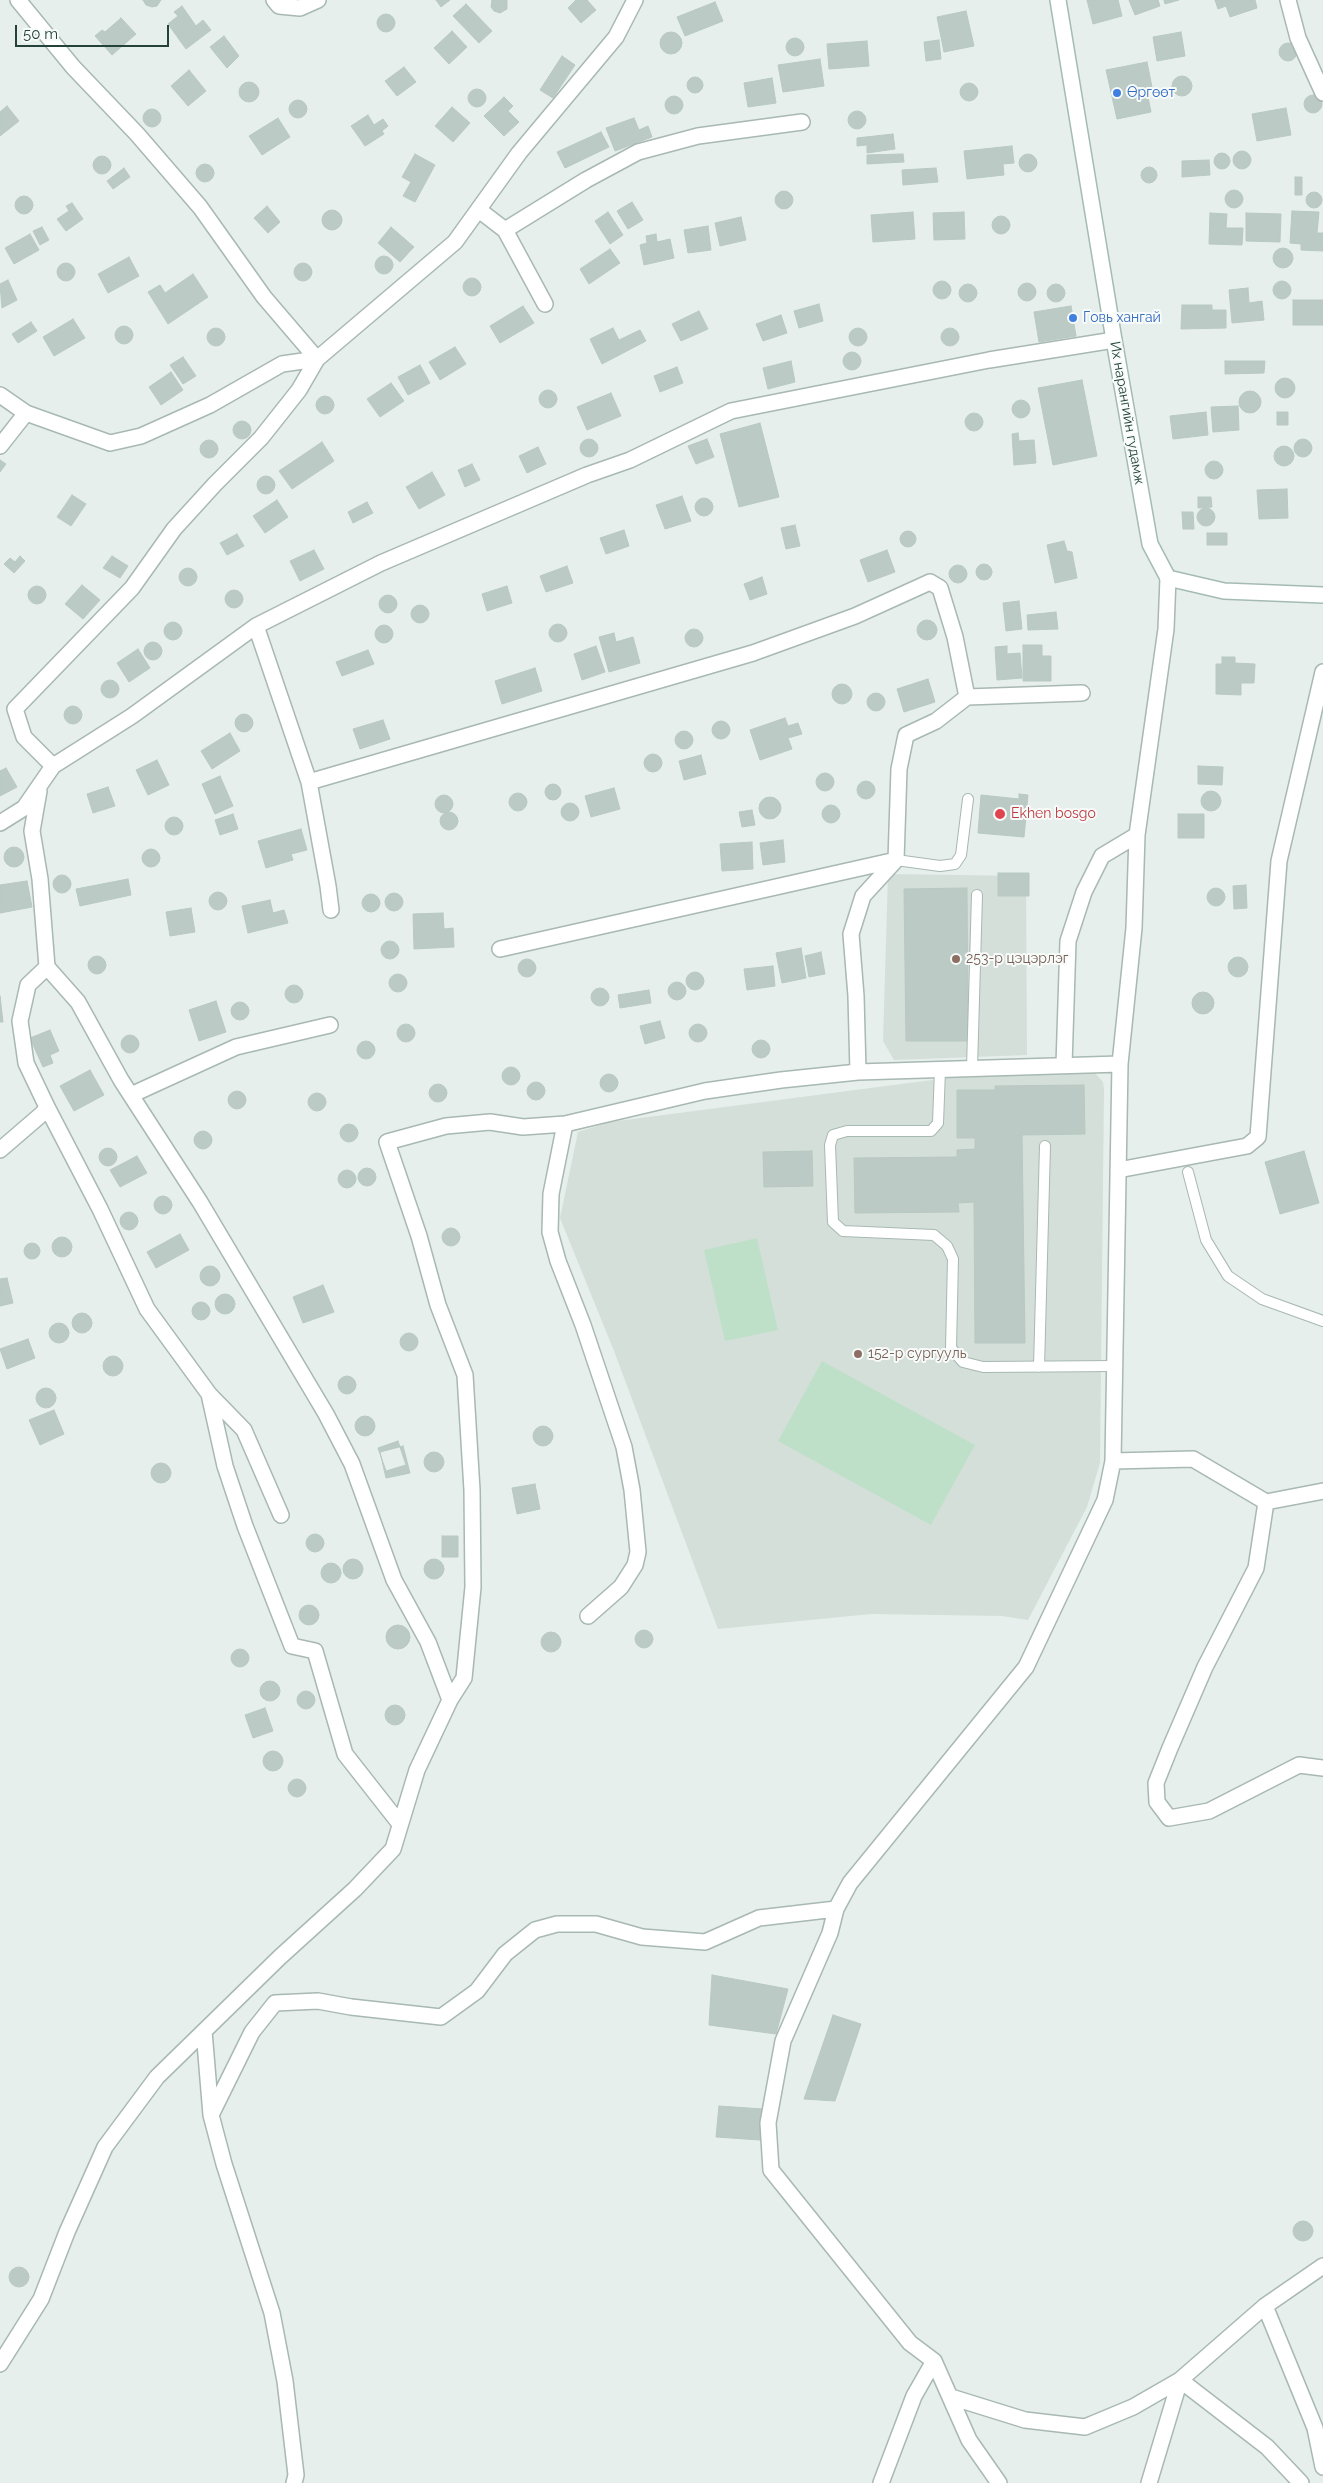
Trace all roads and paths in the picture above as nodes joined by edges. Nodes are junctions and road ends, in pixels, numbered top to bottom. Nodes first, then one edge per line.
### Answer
1 (18, 0) edge
2 (274, 0) edge
3 (318, 0) edge
4 (635, 0) edge
5 (1058, 0) edge
6 (1288, 0) edge
7 (1323, 94) edge
8 (802, 122) dead end
9 (479, 210) junction
10 (505, 230) junction
11 (545, 304) dead end
12 (1114, 340) junction
13 (317, 359) junction
14 (0, 395) edge
15 (26, 413) junction
16 (0, 446) edge
17 (1168, 578) junction
18 (1323, 595) edge
19 (256, 626) junction
20 (1323, 672) edge
21 (1082, 693) dead end
22 (967, 697) junction
23 (53, 766) junction
24 (309, 782) junction
25 (39, 788) junction
26 (968, 799) dead end
27 (0, 823) edge
28 (1137, 834) junction
29 (896, 860) junction
30 (977, 894) dead end
31 (331, 910) dead end
32 (500, 949) dead end
33 (47, 967) junction
34 (330, 1025) dead end
35 (1120, 1064) junction
36 (1064, 1065) junction
37 (972, 1068) junction
38 (940, 1070) junction
39 (858, 1072) junction
40 (131, 1095) junction
41 (46, 1107) junction
42 (565, 1124) junction
43 (1045, 1146) dead end
44 (0, 1150) edge
45 (1118, 1170) junction
46 (1188, 1172) dead end
47 (1323, 1321) edge
48 (1116, 1366) junction
49 (1039, 1367) junction
50 (209, 1394) junction
51 (1113, 1462) junction
52 (1323, 1491) edge
53 (1266, 1502) junction
54 (281, 1515) dead end
55 (588, 1616) dead end
56 (450, 1700) junction
57 (1323, 1768) edge
58 (400, 1824) junction
59 (836, 1910) junction
60 (204, 2031) junction
61 (211, 2115) junction
62 (1323, 2266) edge
63 (1265, 2306) junction
64 (934, 2361) junction
65 (0, 2364) edge
66 (1180, 2380) junction
67 (951, 2397) junction
68 (1323, 2467) edge
69 (294, 2483) edge
70 (881, 2483) edge
71 (999, 2483) edge
72 (1149, 2483) edge
73 (1301, 2483) edge

1 - 13 street
2 - 3 street
4 - 9 street
5 - 12 street, Их нарангийн гудамж
6 - 7 street
8 - 10 street
9 - 10 street
9 - 13 street
10 - 11 street
12 - 17 street, Их нарангийн гудамж
12 - 19 street
13 - 15 street
13 - 23 street
14 - 15 street
15 - 16 street
17 - 18 street
17 - 28 street
19 - 23 street
19 - 24 street
20 - 45 street
21 - 22 street
22 - 24 street
22 - 29 street
23 - 25 street
24 - 31 street
25 - 27 street
25 - 33 street
26 - 29 lane
28 - 35 street
28 - 36 street
29 - 32 street
29 - 39 street
30 - 37 lane
33 - 40 street
33 - 41 street
34 - 40 street
35 - 36 street
35 - 45 street
36 - 37 street
37 - 38 street
38 - 39 street
38 - 49 lane
39 - 42 street
40 - 56 street
41 - 44 street
41 - 50 street
42 - 55 street
42 - 56 street
43 - 49 lane
45 - 48 street
46 - 47 lane
48 - 49 lane
48 - 51 street
50 - 54 street
50 - 58 street
51 - 53 street
51 - 59 street
52 - 53 street
53 - 57 street
56 - 58 street
58 - 60 street
59 - 61 street
59 - 64 street
60 - 61 street
60 - 65 street
61 - 69 street
62 - 63 street
63 - 66 street
63 - 68 street
64 - 67 street
64 - 70 street
66 - 67 street
66 - 72 street
66 - 73 street
67 - 71 street

